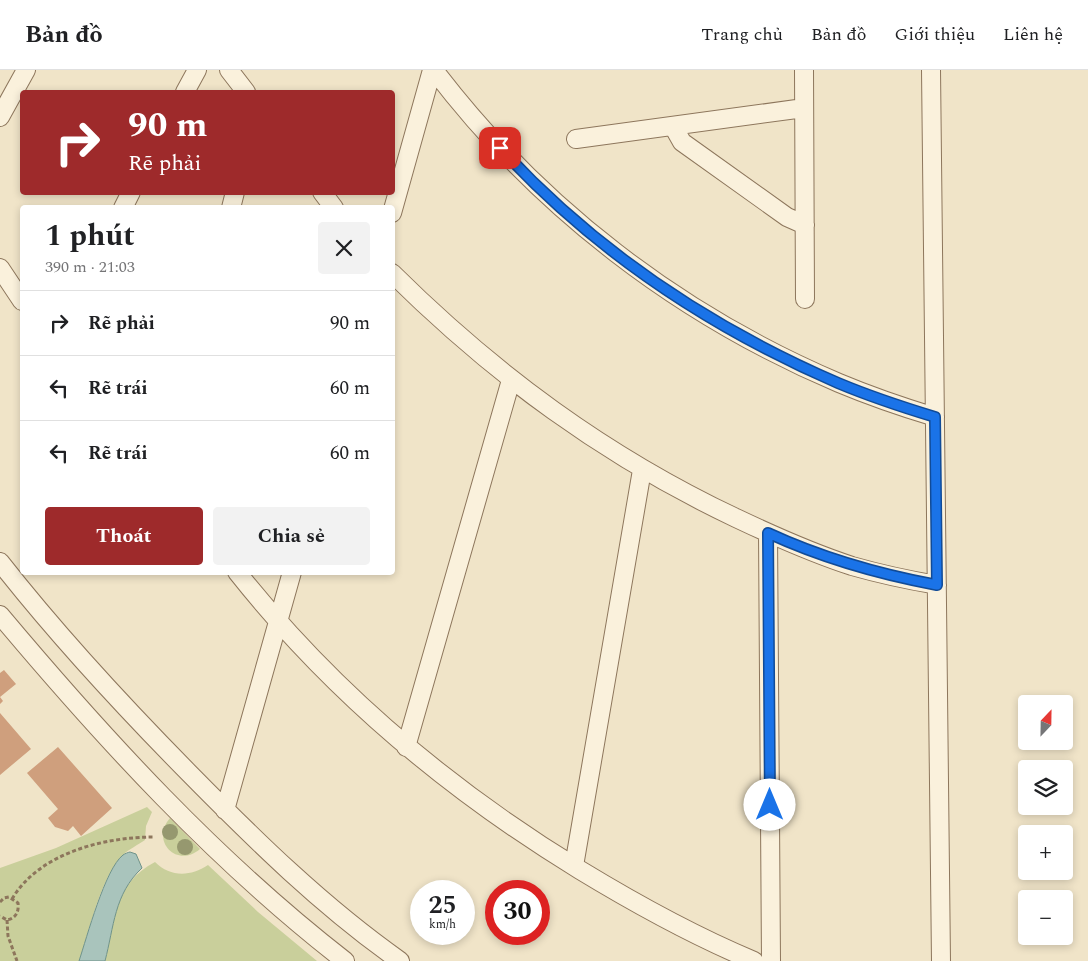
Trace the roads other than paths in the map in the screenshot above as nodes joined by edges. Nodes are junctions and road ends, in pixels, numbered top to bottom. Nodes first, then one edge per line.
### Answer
1 (26, 70) edge
2 (197, 70) edge
3 (230, 70) edge
4 (433, 70) edge
5 (804, 70) edge
6 (931, 70) edge
7 (186, 90) edge
8 (245, 90) edge
9 (804, 108) junction
10 (0, 117) edge
11 (673, 126) junction
12 (576, 139) dead end
13 (394, 205) edge
14 (805, 225) junction
15 (0, 268) edge
16 (395, 276) edge
17 (20, 299) edge
18 (805, 300) dead end
19 (511, 380) junction
20 (935, 417) junction
21 (642, 470) junction
22 (768, 533) junction
23 (0, 562) edge
24 (239, 575) edge
25 (291, 575) edge
26 (937, 585) junction
27 (0, 615) edge
28 (278, 622) junction
29 (406, 747) junction
30 (225, 810) junction
31 (574, 866) junction
32 (345, 961) edge
33 (400, 961) edge
34 (754, 961) edge
35 (771, 961) edge
36 (941, 961) edge

1 - 10 street
2 - 7 street
3 - 8 street
4 - 13 street
4 - 20 street
5 - 9 street
6 - 20 street
9 - 11 street
9 - 14 street
11 - 12 street
11 - 14 street
14 - 18 street
15 - 17 street
16 - 19 street
19 - 21 street
19 - 29 street
20 - 26 street
21 - 22 street
21 - 31 street
22 - 26 street
22 - 35 street
23 - 30 street
24 - 28 street
25 - 28 street
26 - 36 street
27 - 32 street
28 - 29 street
28 - 30 street
29 - 31 street
30 - 33 street
31 - 34 street

